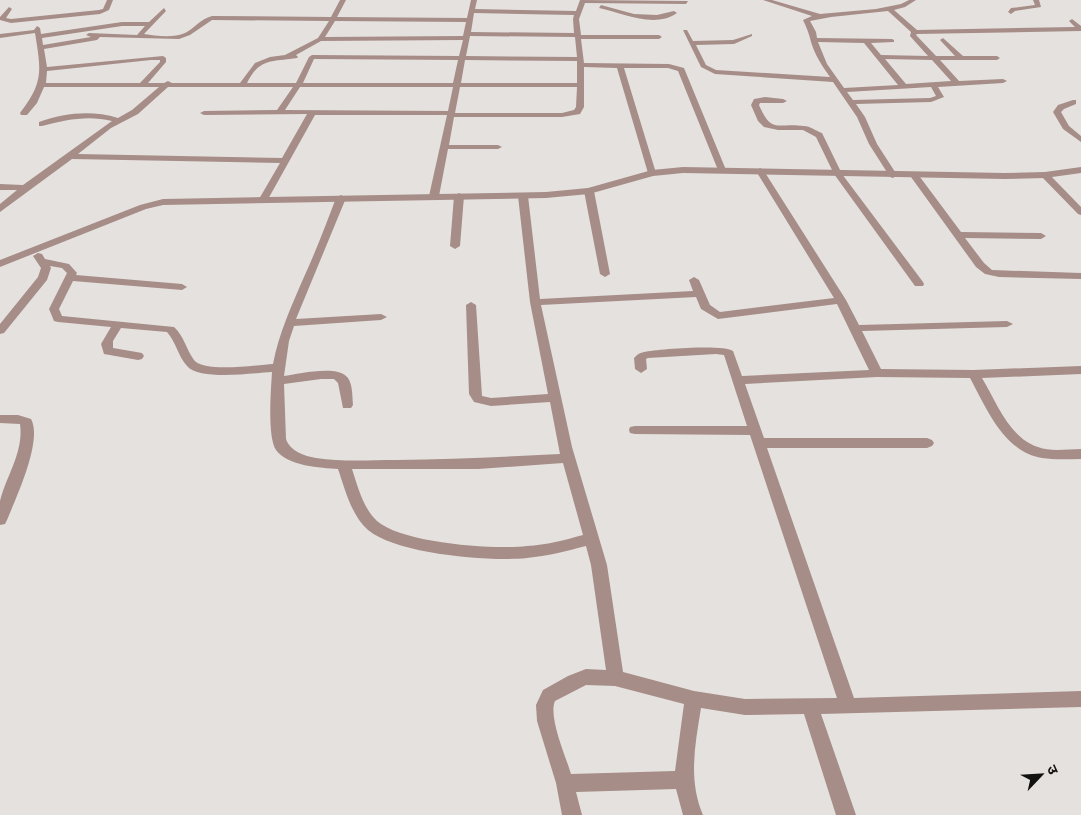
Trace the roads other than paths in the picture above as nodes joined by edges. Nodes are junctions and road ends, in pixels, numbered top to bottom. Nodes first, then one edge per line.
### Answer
1 (110, 0) edge
2 (343, 0) edge
3 (474, 0) edge
4 (583, 0) edge
5 (766, 0) edge
6 (913, 0) edge
7 (1036, 0) edge
8 (686, 2) dead end
9 (601, 7) dead end
10 (888, 8) junction
11 (9, 9) dead end
12 (164, 10) dead end
13 (472, 11) junction
14 (1010, 12) dead end
15 (577, 13) junction
16 (674, 13) dead end
17 (823, 17) junction
18 (36, 18) junction
19 (334, 19) junction
20 (470, 20) junction
21 (1072, 21) dead end
22 (150, 24) junction
23 (638, 26) junction
24 (1072, 30) junction
25 (685, 31) dead end
26 (915, 32) junction
27 (58, 33) junction
28 (38, 34) junction
29 (750, 35) dead end
30 (0, 36) edge
31 (110, 36) junction
32 (467, 36) junction
33 (578, 36) junction
34 (1081, 36) edge
35 (144, 37) junction
36 (659, 37) dead end
37 (814, 40) junction
38 (892, 40) dead end
39 (943, 40) dead end
40 (318, 41) junction
41 (866, 41) junction
42 (692, 43) junction
43 (40, 48) junction
44 (287, 57) junction
45 (312, 57) junction
46 (880, 57) junction
47 (934, 58) junction
48 (961, 58) junction
49 (998, 58) dead end
50 (462, 59) junction
51 (581, 62) junction
52 (703, 64) junction
53 (620, 66) junction
54 (675, 67) junction
55 (43, 70) junction
56 (835, 80) junction
57 (1003, 81) dead end
58 (144, 83) junction
59 (168, 83) junction
60 (42, 84) junction
61 (243, 84) junction
62 (298, 84) junction
63 (957, 84) junction
64 (456, 85) junction
65 (579, 85) junction
66 (933, 85) junction
67 (904, 87) junction
68 (844, 90) junction
69 (783, 101) dead end
70 (851, 102) junction
71 (1073, 102) dead end
72 (280, 112) junction
73 (24, 113) dead end
74 (204, 113) dead end
75 (312, 113) junction
76 (451, 114) junction
77 (120, 121) junction
78 (42, 124) dead end
79 (1081, 140) edge
80 (444, 147) junction
81 (498, 147) dead end
82 (70, 156) junction
83 (285, 161) junction
84 (722, 170) junction
85 (1081, 170) edge
86 (760, 172) junction
87 (652, 173) junction
88 (838, 174) junction
89 (893, 174) junction
90 (914, 175) junction
91 (1045, 175) junction
92 (0, 187) edge
93 (25, 188) junction
94 (589, 190) junction
95 (434, 196) junction
96 (458, 196) junction
97 (523, 196) junction
98 (342, 198) junction
99 (264, 199) junction
100 (0, 209) edge
101 (1081, 212) edge
102 (958, 235) junction
103 (1041, 236) dead end
104 (455, 246) dead end
105 (34, 251) junction
106 (41, 261) junction
107 (0, 264) edge
108 (605, 274) dead end
109 (1081, 276) edge
110 (71, 278) junction
111 (694, 280) dead end
112 (919, 284) dead end
113 (182, 287) dead end
114 (700, 294) junction
115 (842, 300) junction
116 (535, 302) junction
117 (471, 305) dead end
118 (381, 317) dead end
119 (289, 324) junction
120 (1007, 324) dead end
121 (118, 325) junction
122 (855, 328) junction
123 (0, 330) edge
124 (138, 356) dead end
125 (279, 368) junction
126 (641, 369) dead end
127 (1081, 370) edge
128 (877, 373) junction
129 (974, 374) junction
130 (739, 380) junction
131 (278, 381) junction
132 (555, 398) junction
133 (347, 405) dead end
134 (0, 418) edge
135 (635, 430) dead end
136 (758, 437) junction
137 (926, 442) dead end
138 (1081, 454) edge
139 (568, 458) junction
140 (343, 464) junction
141 (0, 520) edge
142 (592, 539) junction
143 (615, 678) junction
144 (694, 699) junction
145 (1081, 699) edge
146 (848, 706) junction
147 (810, 707) junction
148 (684, 780) junction
149 (565, 783) junction
150 (572, 815) edge
151 (692, 815) edge
152 (846, 815) edge

1 - 18 street
2 - 19 street
3 - 13 street
4 - 8 street
4 - 15 street
5 - 17 street
6 - 10 street
7 - 14 street
9 - 23 street
10 - 17 street
10 - 26 street
11 - 18 street
12 - 22 street
13 - 15 street
13 - 20 street
15 - 33 street
16 - 23 street
17 - 37 street
18 - 28 street
19 - 20 street
19 - 35 street
19 - 40 street
20 - 32 street
21 - 24 street
22 - 27 street
22 - 35 street
23 - 33 street
23 - 36 street
24 - 26 street
24 - 34 street
25 - 42 street
26 - 47 street
27 - 28 street
27 - 31 street
28 - 30 street
28 - 43 street
29 - 42 street
31 - 35 street
31 - 43 street
32 - 33 street
32 - 40 street
32 - 50 street
33 - 51 street
37 - 41 street
37 - 56 street
38 - 41 street
39 - 48 street
40 - 44 street
40 - 45 street
41 - 46 street
42 - 52 street
43 - 55 street
44 - 45 street
44 - 61 street
45 - 50 street
45 - 62 street
46 - 47 street
46 - 67 street
47 - 48 street
47 - 63 street
48 - 49 street
50 - 51 street
50 - 64 street
51 - 53 street
51 - 65 street
52 - 54 street
52 - 56 street
53 - 54 street
53 - 87 street
54 - 84 street
55 - 58 street
55 - 60 street
56 - 68 street
57 - 63 street
58 - 59 street
58 - 60 street
59 - 61 street
59 - 77 street
60 - 73 street
61 - 62 street
62 - 64 street
62 - 72 street
63 - 66 street
64 - 65 street
64 - 76 street
65 - 76 street
66 - 67 street
66 - 70 street
67 - 68 street
68 - 70 street
69 - 88 street
70 - 89 street
71 - 79 street
72 - 74 street
72 - 75 street
75 - 76 street
75 - 83 street
76 - 80 street
77 - 78 street
77 - 82 street
80 - 81 street
80 - 95 street
82 - 83 street
82 - 93 street
83 - 99 street
84 - 86 street
84 - 87 street
85 - 91 street
86 - 88 street
86 - 115 street
87 - 94 street
88 - 89 street
88 - 112 street
89 - 90 street
90 - 91 street
90 - 102 street
91 - 101 street
92 - 93 street
93 - 100 street
94 - 97 street
94 - 108 street
95 - 96 street
95 - 98 street
96 - 97 street
96 - 104 street
97 - 116 street
98 - 99 street
98 - 119 street
99 - 105 street
102 - 103 street
102 - 109 street
105 - 106 street
105 - 107 street
106 - 110 street
106 - 123 street
110 - 113 street
110 - 121 street
111 - 114 street
114 - 115 street
114 - 116 street
115 - 122 street
116 - 132 street
117 - 132 street
118 - 119 street
119 - 125 street
120 - 122 street
121 - 124 street
121 - 125 street
122 - 128 street
125 - 131 street
126 - 130 street
127 - 129 street
128 - 129 street
128 - 130 street
129 - 138 street
130 - 136 street
131 - 133 street
131 - 140 street
132 - 139 street
134 - 141 street
135 - 136 street
136 - 137 street
136 - 146 street
139 - 140 street
139 - 142 street
140 - 142 street
142 - 143 street
143 - 144 street
143 - 149 street
144 - 147 street
144 - 148 street
145 - 146 street
146 - 147 street
147 - 152 street
148 - 149 street
148 - 151 street
149 - 150 street

